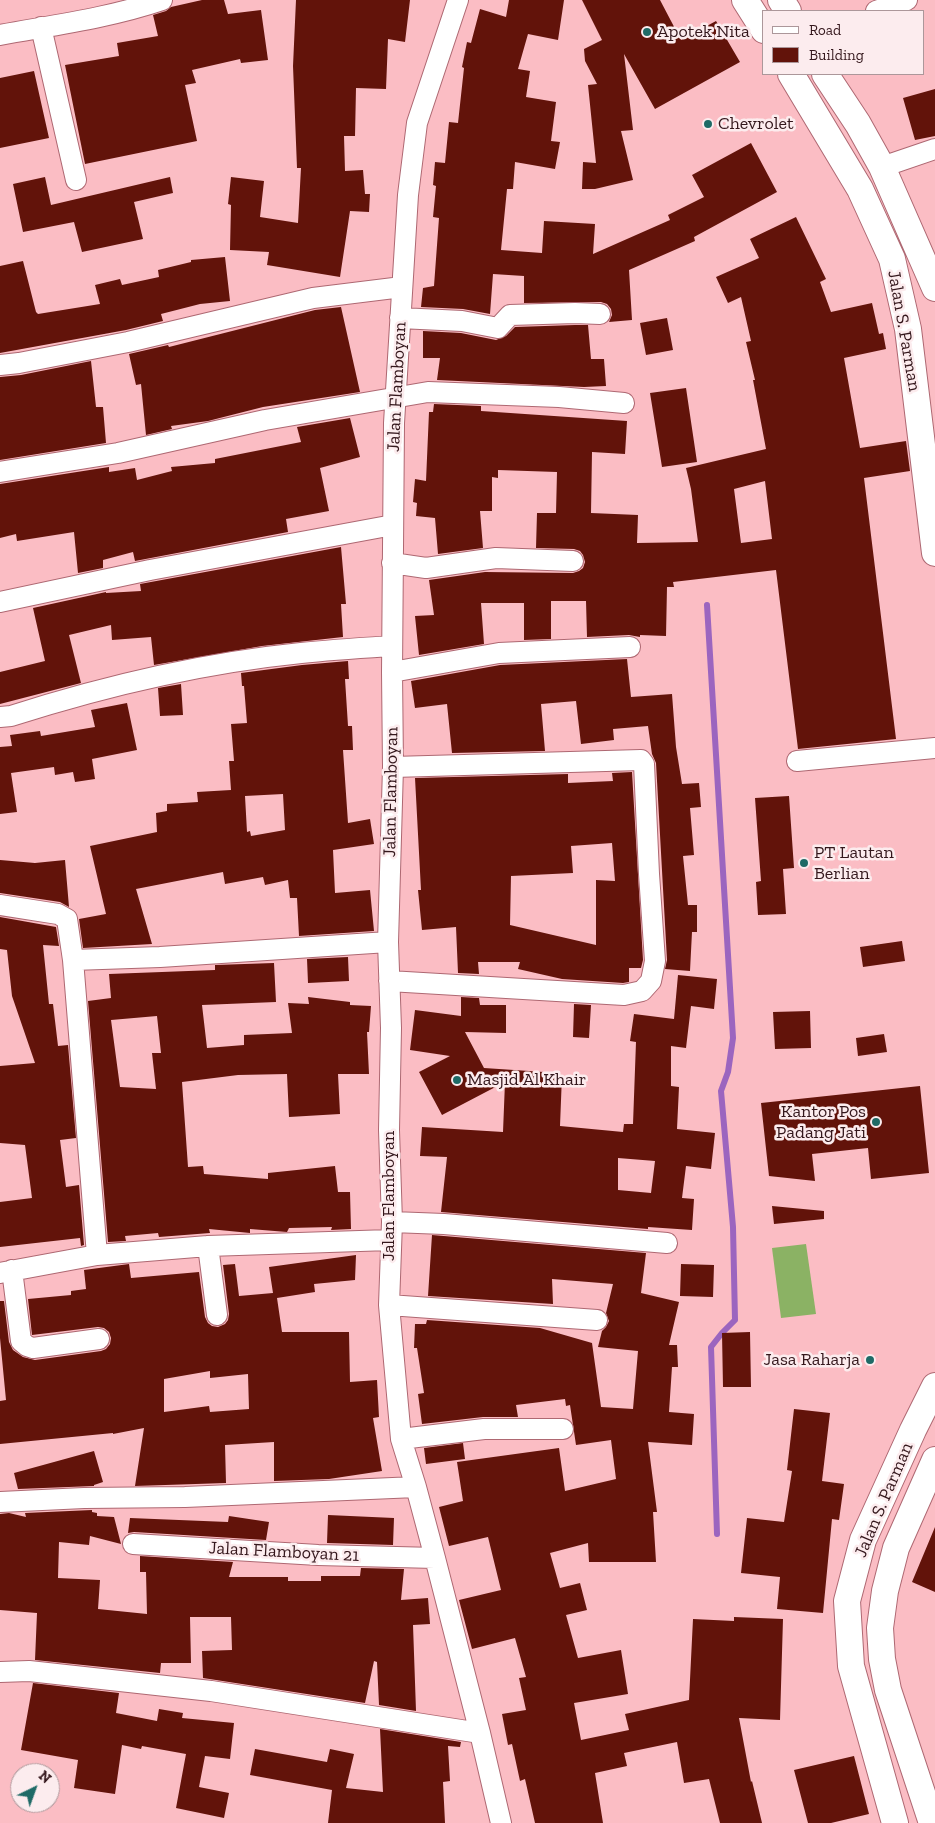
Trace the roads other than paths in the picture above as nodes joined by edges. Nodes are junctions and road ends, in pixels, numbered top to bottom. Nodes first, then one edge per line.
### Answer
1 (162, 0) edge
2 (458, 0) edge
3 (745, 0) edge
4 (907, 0) edge
5 (119, 6) edge
6 (879, 10) edge
7 (762, 27) edge
8 (41, 28) junction
9 (0, 35) edge
10 (792, 75) edge
11 (826, 75) edge
12 (935, 149) edge
13 (882, 167) junction
14 (76, 180) dead end
15 (402, 287) junction
16 (935, 288) edge
17 (600, 314) dead end
18 (400, 318) junction
19 (0, 365) edge
20 (396, 397) junction
21 (624, 403) dead end
22 (0, 472) edge
23 (392, 525) junction
24 (935, 553) edge
25 (574, 561) dead end
26 (392, 563) junction
27 (0, 602) edge
28 (392, 646) junction
29 (630, 647) dead end
30 (392, 672) junction
31 (0, 717) edge
32 (935, 748) edge
33 (797, 761) dead end
34 (393, 767) junction
35 (0, 905) edge
36 (388, 942) junction
37 (73, 960) junction
38 (389, 981) junction
39 (391, 1231) junction
40 (667, 1243) dead end
41 (208, 1246) junction
42 (97, 1255) junction
43 (6, 1272) edge
44 (389, 1304) junction
45 (216, 1315) dead end
46 (597, 1320) dead end
47 (99, 1340) dead end
48 (935, 1386) edge
49 (563, 1429) dead end
50 (400, 1439) junction
51 (935, 1460) edge
52 (416, 1487) junction
53 (0, 1502) edge
54 (133, 1544) dead end
55 (435, 1558) junction
56 (0, 1672) edge
57 (480, 1733) junction
58 (501, 1823) edge
59 (894, 1823) edge
60 (932, 1823) edge

1 - 5 street
2 - 15 street, Jalan Flamboyan
3 - 7 main road
4 - 6 street
5 - 8 street
8 - 9 street
8 - 14 street
10 - 24 main road, Jalan S. Parman
11 - 13 main road, Jalan S. Parman
12 - 13 street
13 - 16 main road, Jalan S. Parman
15 - 18 street, Jalan Flamboyan
15 - 19 street
17 - 18 street
18 - 20 street, Jalan Flamboyan
20 - 21 street
20 - 22 street
20 - 23 street, Jalan Flamboyan
23 - 26 street, Jalan Flamboyan
23 - 27 street
25 - 26 street
26 - 28 street, Jalan Flamboyan
28 - 30 street, Jalan Flamboyan
28 - 31 street
29 - 30 street
30 - 34 street, Jalan Flamboyan
32 - 33 street
34 - 36 street, Jalan Flamboyan
34 - 38 street
35 - 37 street
36 - 37 street
36 - 38 street, Jalan Flamboyan
37 - 42 street
38 - 39 street, Jalan Flamboyan
39 - 40 street
39 - 41 street
39 - 44 street, Jalan Flamboyan
41 - 42 street
41 - 45 street
42 - 43 street
43 - 47 street
44 - 46 street
44 - 50 street, Jalan Flamboyan
48 - 59 main road, Jalan S. Parman
49 - 50 street
50 - 52 street, Jalan Flamboyan
51 - 60 main road
52 - 53 street
52 - 55 street, Jalan Flamboyan
54 - 55 street, Jalan Flamboyan 21
55 - 57 street, Jalan Flamboyan
56 - 57 street
57 - 58 street, Jalan Flamboyan

